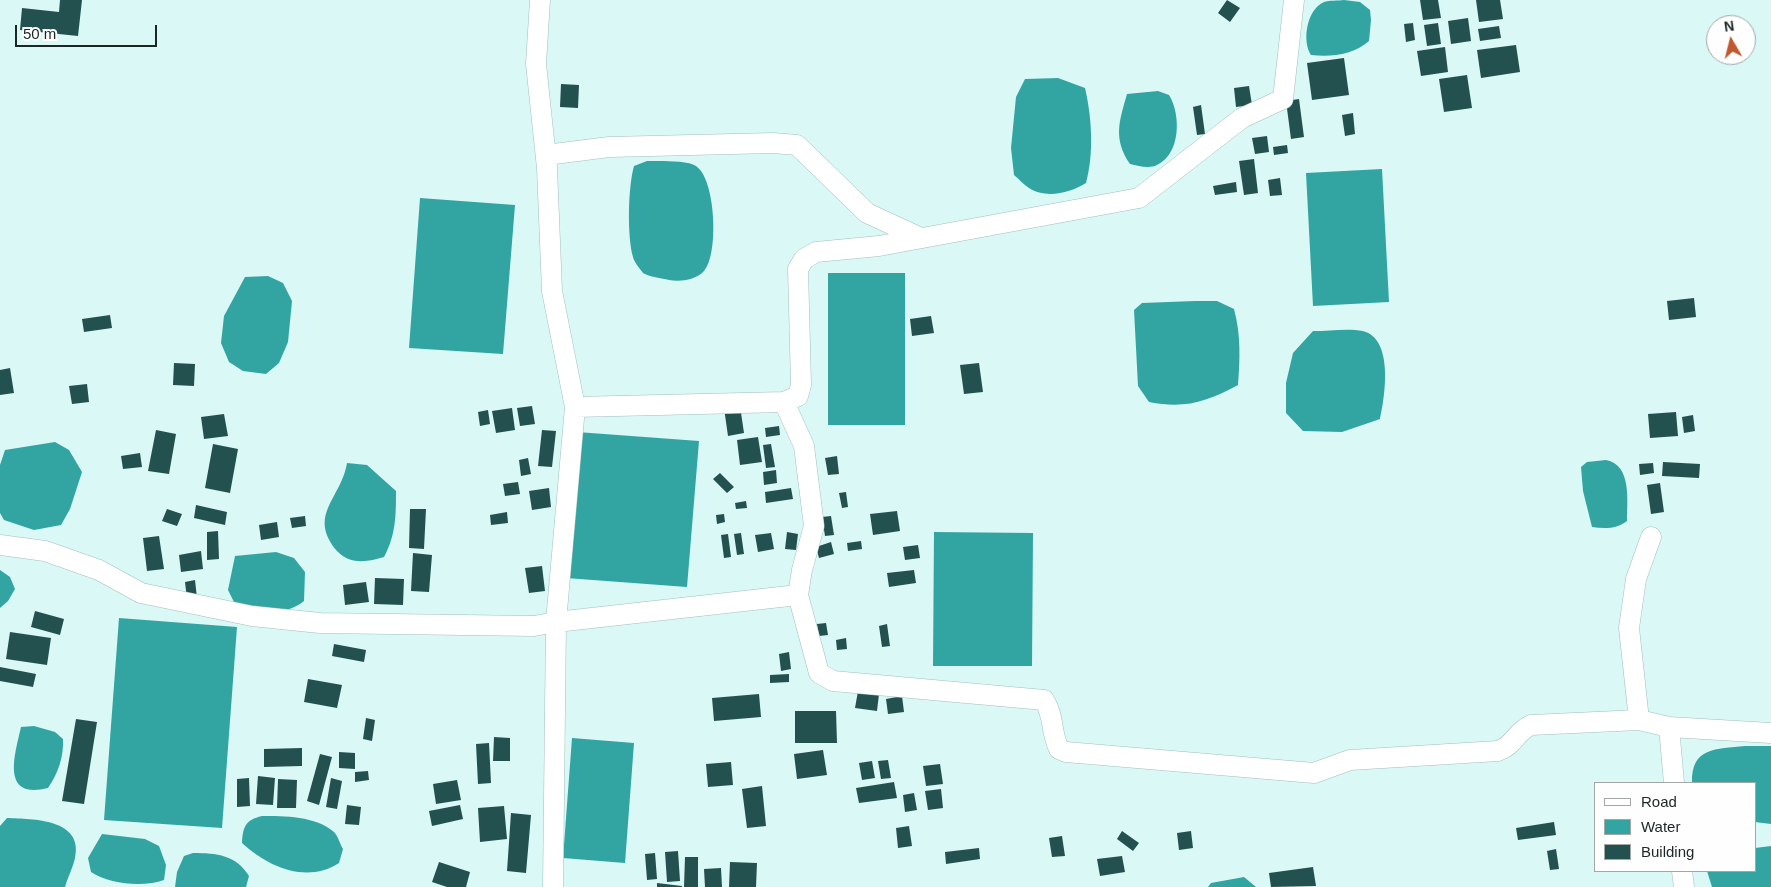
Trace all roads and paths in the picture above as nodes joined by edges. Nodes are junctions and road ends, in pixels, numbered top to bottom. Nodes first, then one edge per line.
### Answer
1 (540, 0) edge
2 (1294, 0) edge
3 (546, 155) junction
4 (921, 238) junction
5 (784, 402) junction
6 (575, 407) junction
7 (1651, 537) dead end
8 (0, 545) edge
9 (798, 595) junction
10 (556, 622) junction
11 (1639, 720) junction
12 (1669, 728) junction
13 (1771, 733) edge
14 (1674, 782) edge
15 (1682, 872) edge
16 (553, 887) edge
17 (1684, 887) edge

1 - 3 street
2 - 4 street
3 - 4 street
3 - 6 street
4 - 5 street
5 - 6 street
5 - 9 street
6 - 10 street
7 - 11 street
8 - 10 street
9 - 10 street
9 - 11 street
10 - 16 street
11 - 12 street
12 - 13 street
12 - 14 street
15 - 17 street

